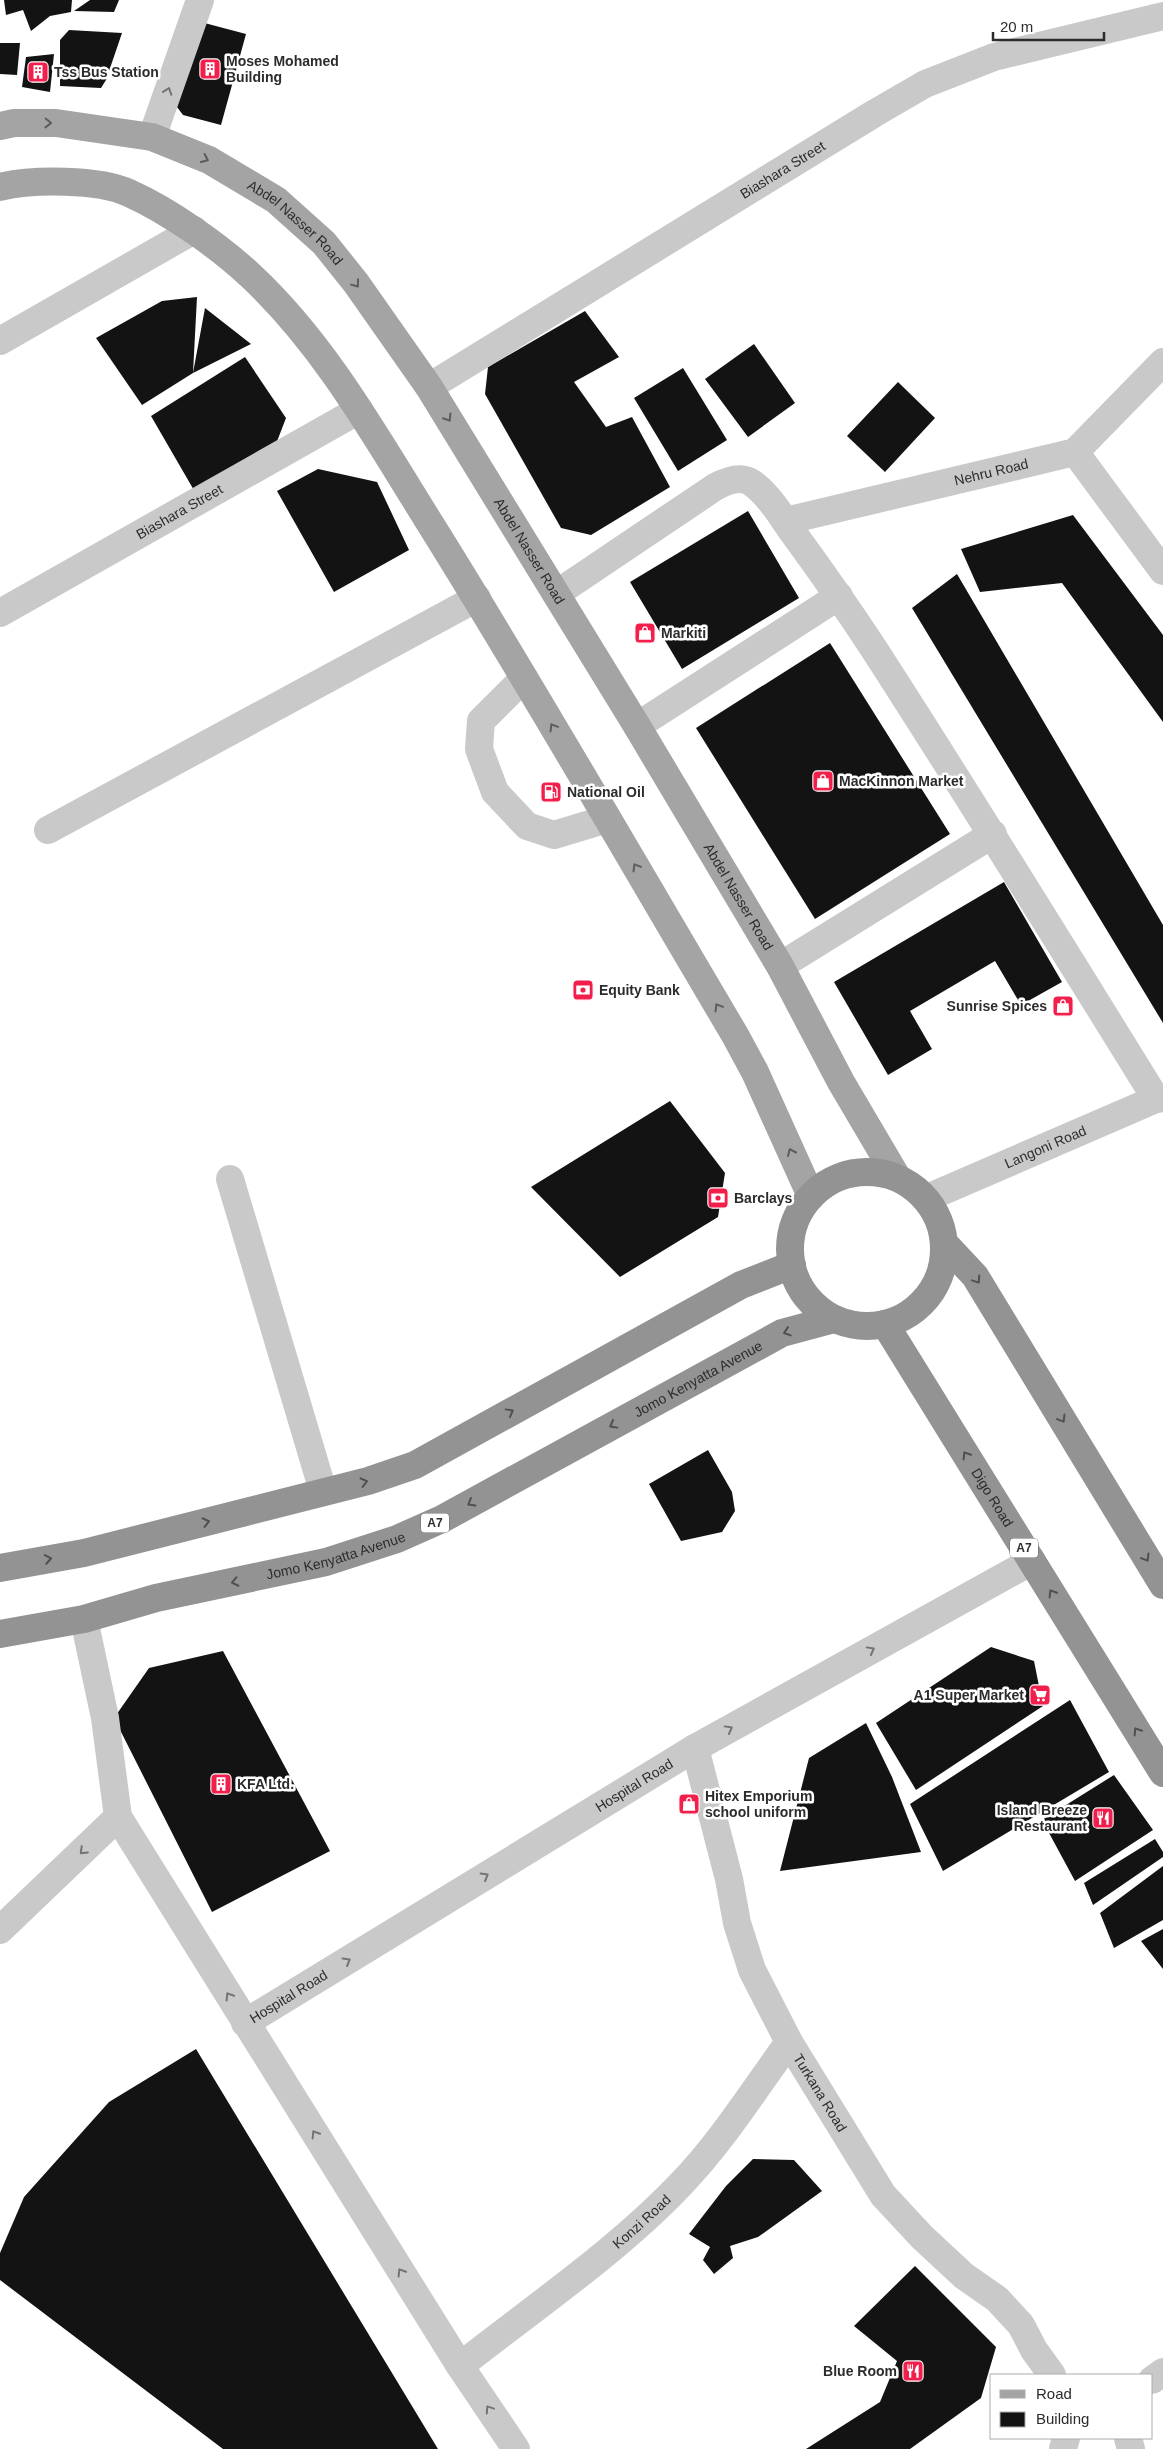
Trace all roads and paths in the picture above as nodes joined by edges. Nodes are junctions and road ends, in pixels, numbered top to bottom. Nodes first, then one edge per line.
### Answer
1 (200, 0) edge
2 (1163, 16) edge
3 (0, 126) edge
4 (152, 138) junction
5 (0, 187) edge
6 (194, 230) junction
7 (0, 341) edge
8 (1163, 362) edge
9 (429, 387) junction
10 (359, 410) junction
11 (1075, 452) junction
12 (785, 522) junction
13 (1163, 572) edge
14 (556, 594) junction
15 (840, 596) junction
16 (477, 598) junction
17 (0, 613) edge
18 (524, 678) junction
19 (637, 726) junction
20 (608, 819) junction
21 (48, 830) dead end
22 (993, 834) junction
23 (780, 966) junction
24 (1159, 1098) edge
25 (897, 1177) junction
26 (230, 1179) dead end
27 (811, 1196) junction
28 (927, 1198) junction
29 (945, 1244) junction
30 (792, 1265) junction
31 (834, 1319) junction
32 (885, 1324) junction
33 (323, 1491) junction
34 (1032, 1561) junction
35 (0, 1568) edge
36 (1163, 1585) edge
37 (84, 1619) junction
38 (0, 1634) edge
39 (695, 1748) junction
40 (1163, 1773) edge
41 (118, 1817) junction
42 (0, 1930) edge
43 (245, 2023) junction
44 (789, 2042) junction
45 (460, 2366) junction
46 (1051, 2374) edge
47 (516, 2449) edge

4 -> 1 street
2 - 9 street, Biashara Street
3 -> 4 main road, Abdel Nasser Road
4 -> 9 main road, Abdel Nasser Road
5 - 6 main road
6 - 7 street
6 - 10 main road
8 - 11 street
9 -> 14 main road, Abdel Nasser Road
10 - 16 main road
10 - 17 street, Biashara Street
11 - 12 street, Nehru Road
11 - 13 street
12 - 14 street
12 - 15 street
14 - 19 main road, Abdel Nasser Road
15 - 19 street
15 - 22 street
16 - 18 main road
16 - 21 street
20 -> 18 main road
18 - 20 street
19 - 23 main road, Abdel Nasser Road
27 -> 20 main road
22 - 23 street
22 - 24 street
23 - 25 main road, Abdel Nasser Road
24 - 28 street, Langoni Road
25 - 27 highway
25 - 28 highway
26 - 33 street
27 - 30 highway
28 - 29 highway
29 - 32 highway
29 -> 36 highway
30 - 31 highway
33 -> 30 highway
31 - 32 highway
31 -> 37 highway, Jomo Kenyatta Avenue / A7
34 -> 32 highway, Digo Road / A7
35 -> 33 highway
39 -> 34 street, Hospital Road
40 -> 34 highway, Digo Road / A7
37 - 38 highway, Jomo Kenyatta Avenue / A7
37 - 41 street
43 -> 39 street, Hospital Road
39 - 44 street, Turkana Road
41 -> 42 street
43 -> 41 street
45 -> 43 street
44 - 45 street, Konzi Road
44 - 46 street, Turkana Road
47 -> 45 street

